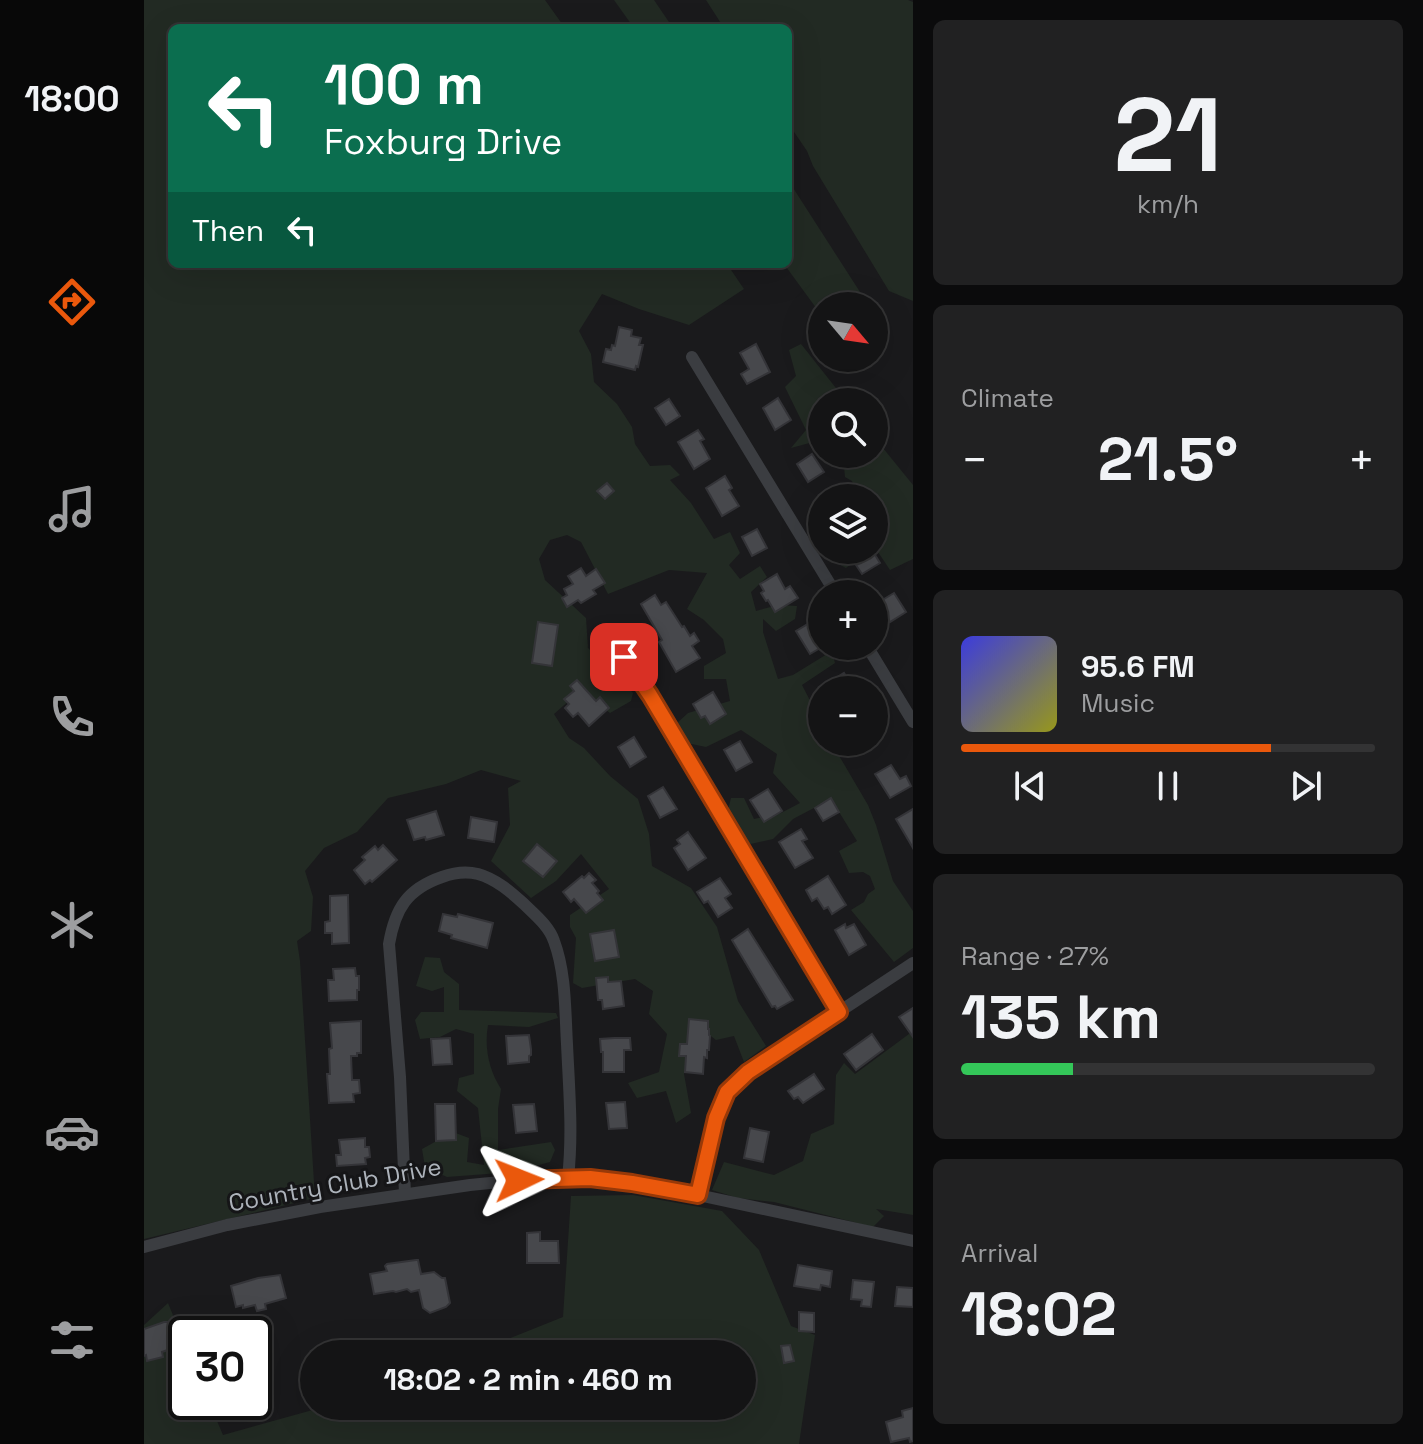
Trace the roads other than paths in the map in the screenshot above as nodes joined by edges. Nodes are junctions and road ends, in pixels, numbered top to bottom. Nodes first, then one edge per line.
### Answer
1 (692, 357) dead end
2 (827, 580) edge
3 (608, 641) dead end
4 (875, 660) edge
5 (913, 722) edge
6 (913, 963) edge
7 (839, 1012) junction
8 (568, 1178) junction
9 (405, 1194) junction
10 (698, 1195) junction
11 (913, 1241) edge
12 (144, 1247) edge

1 - 2 street
3 - 7 street
4 - 5 street
6 - 7 street
7 - 10 street
8 - 9 street, Country Club Drive
8 - 9 street
8 - 10 street, Country Club Drive
9 - 12 street, Country Club Drive
10 - 11 street, Country Club Drive

